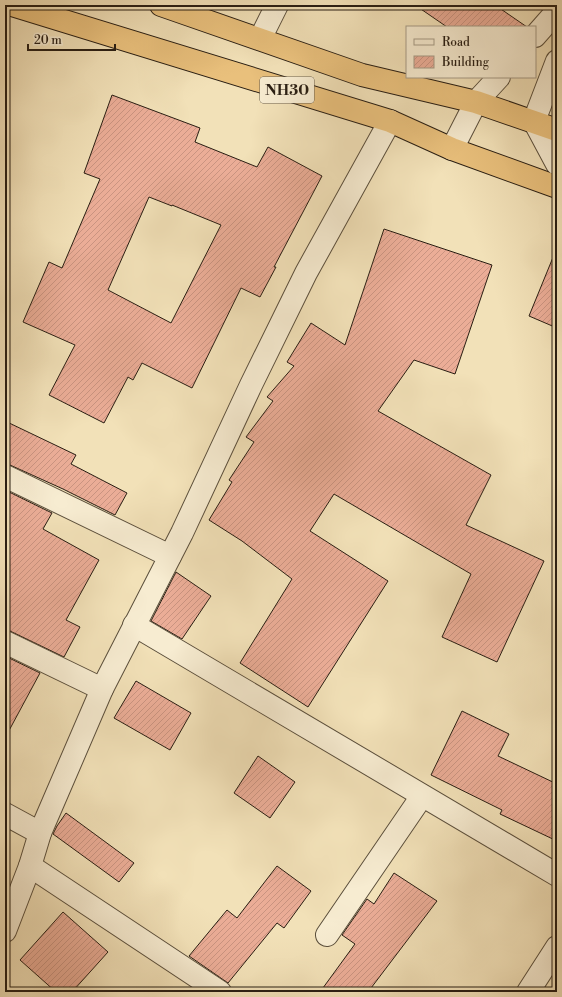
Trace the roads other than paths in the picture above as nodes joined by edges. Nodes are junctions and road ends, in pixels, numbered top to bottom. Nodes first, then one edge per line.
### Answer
1 (12, 5) edge
2 (161, 5) edge
3 (277, 5) edge
4 (557, 11) edge
5 (536, 35) edge
6 (260, 39) junction
7 (557, 61) edge
8 (498, 78) edge
9 (476, 102) junction
10 (534, 121) junction
11 (390, 122) junction
12 (557, 130) edge
13 (452, 149) junction
14 (557, 164) edge
15 (557, 187) edge
16 (5, 476) edge
17 (170, 556) junction
18 (134, 625) junction
19 (5, 642) edge
20 (102, 689) junction
21 (422, 796) junction
22 (5, 814) edge
23 (40, 833) junction
24 (30, 866) junction
25 (557, 875) edge
26 (5, 931) edge
27 (327, 935) dead end
28 (557, 947) edge
29 (220, 992) edge
30 (528, 992) edge

1 - 11 highway, NH30
2 - 6 highway, NH30
3 - 6 street
4 - 5 street
6 - 9 highway, NH30
7 - 10 street
8 - 9 street
9 - 10 highway, NH30
9 - 13 street
10 - 12 highway, NH30
10 - 14 street
11 - 13 highway, NH30
11 - 17 street
13 - 15 highway, NH30
16 - 17 street
17 - 18 street
18 - 20 street
18 - 21 street
19 - 20 street
20 - 23 street
21 - 25 street
21 - 27 street
22 - 23 street
23 - 24 street
24 - 26 street
24 - 29 street
28 - 30 street

